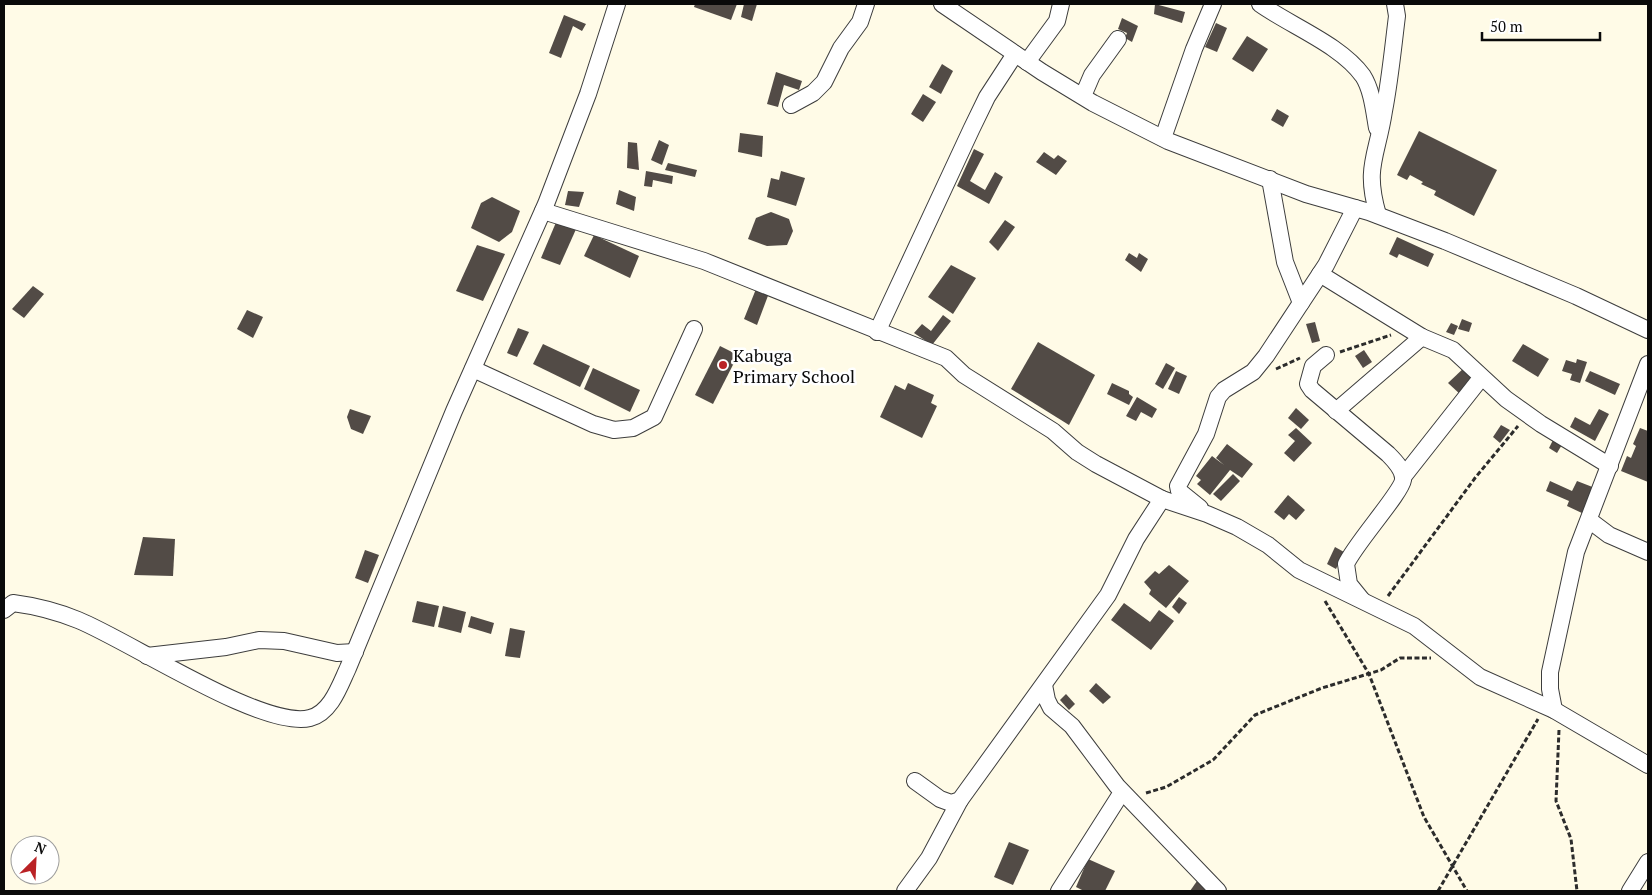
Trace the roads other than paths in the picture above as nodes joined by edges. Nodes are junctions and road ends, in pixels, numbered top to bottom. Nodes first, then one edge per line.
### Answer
1 (617, 4) edge
2 (866, 4) edge
3 (942, 4) edge
4 (1061, 4) edge
5 (1213, 4) edge
6 (1260, 4) edge
7 (1395, 4) edge
8 (1118, 40) dead end
9 (1021, 58) junction
10 (1083, 96) junction
11 (791, 105) dead end
12 (1378, 136) junction
13 (1163, 138) junction
14 (1270, 179) junction
15 (1355, 208) junction
16 (543, 211) junction
17 (1378, 215) junction
18 (1320, 274) junction
19 (1301, 302) junction
20 (694, 329) dead end
21 (1648, 330) edge
22 (877, 332) junction
23 (1422, 338) junction
24 (1326, 355) road end
25 (1648, 364) edge
26 (473, 368) junction
27 (1481, 378) junction
28 (1336, 411) junction
29 (1610, 466) junction
30 (1403, 477) junction
31 (1162, 500) junction
32 (1207, 514) junction
33 (1589, 520) junction
34 (1648, 552) edge
35 (1364, 602) junction
36 (7, 603) edge
37 (355, 652) junction
38 (147, 656) junction
39 (1044, 685) junction
40 (1553, 710) junction
41 (1648, 765) edge
42 (915, 781) dead end
43 (1125, 795) junction
44 (960, 800) junction
45 (1648, 862) edge
46 (905, 891) edge
47 (1059, 891) edge
48 (1218, 891) edge
49 (1630, 891) edge

1 - 16 street
2 - 11 street
3 - 9 street
4 - 9 street
5 - 13 street
6 - 12 street
7 - 12 street
8 - 10 street
9 - 10 street
9 - 22 street
10 - 13 street
12 - 17 street
13 - 14 street
14 - 15 street
14 - 19 street
15 - 17 street
15 - 18 street
16 - 22 street
16 - 26 street
17 - 21 street
18 - 19 street
18 - 23 street
19 - 32 street
20 - 26 street
22 - 31 street
23 - 27 street
23 - 28 street
24 - 28 street
25 - 29 street
26 - 37 street
27 - 29 street
27 - 30 street
28 - 30 street
29 - 33 street
30 - 35 street
31 - 32 street
31 - 39 street
32 - 35 street
33 - 34 street
33 - 40 street
35 - 40 street
36 - 38 street
37 - 38 street
37 - 38 street
39 - 43 street
39 - 44 street
40 - 41 street
42 - 44 street
43 - 47 street
43 - 48 street
44 - 46 street
45 - 49 street

